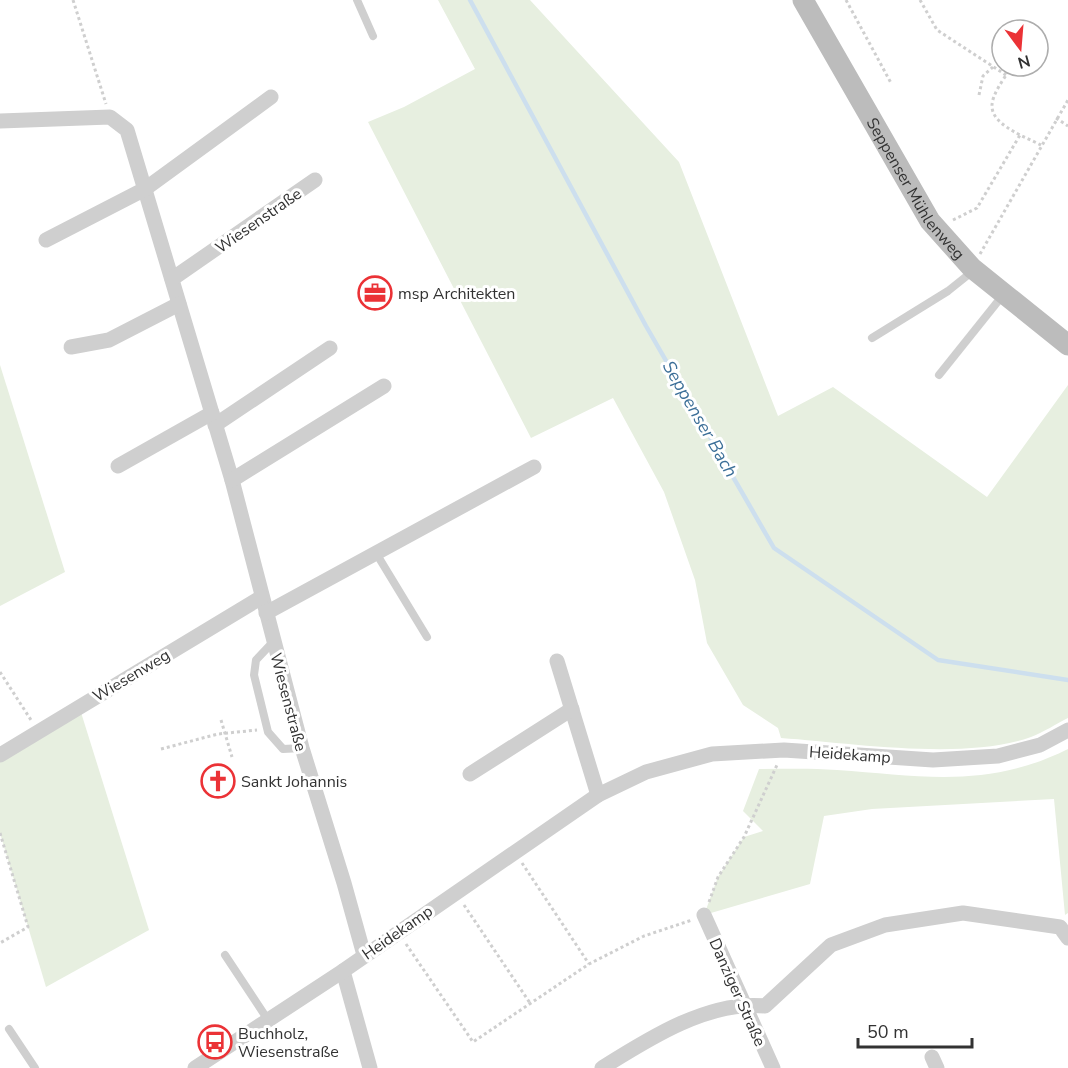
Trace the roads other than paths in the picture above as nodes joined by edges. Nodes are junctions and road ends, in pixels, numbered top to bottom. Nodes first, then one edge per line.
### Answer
1 (357, 0) edge
2 (803, 0) edge
3 (373, 36) dead end
4 (271, 97) dead end
5 (0, 121) edge
6 (315, 180) dead end
7 (145, 189) junction
8 (46, 240) dead end
9 (973, 269) junction
10 (172, 279) junction
11 (1004, 294) junction
12 (179, 304) junction
13 (872, 338) dead end
14 (1068, 345) edge
15 (71, 347) dead end
16 (330, 348) dead end
17 (939, 375) dead end
18 (384, 386) dead end
19 (214, 419) junction
20 (118, 466) dead end
21 (534, 467) dead end
22 (232, 480) junction
23 (376, 553) junction
24 (262, 597) junction
25 (266, 614) junction
26 (427, 637) dead end
27 (273, 642) junction
28 (557, 661) dead end
29 (572, 709) junction
30 (1068, 730) edge
31 (302, 748) junction
32 (0, 755) edge
33 (471, 774) dead end
34 (598, 795) junction
35 (704, 915) road end
36 (1068, 938) edge
37 (225, 955) dead end
38 (364, 956) junction
39 (343, 971) junction
40 (743, 1004) junction
41 (268, 1020) junction
42 (9, 1029) dead end
43 (35, 1068) edge
44 (195, 1068) edge
45 (370, 1068) edge
46 (602, 1068) edge
47 (773, 1068) edge

1 - 3 lane
2 - 9 street, Seppenser Mühlenweg
4 - 7 street
5 - 7 street, Wiesenstraße
6 - 10 street, Wiesenstraße
7 - 8 street
7 - 10 street, Wiesenstraße
9 - 11 street, Seppenser Mühlenweg
9 - 13 lane
10 - 12 street, Wiesenstraße
11 - 14 street, Seppenser Mühlenweg
11 - 17 lane
12 - 15 street
12 - 19 street, Wiesenstraße
16 - 19 street
18 - 22 street
19 - 20 street
19 - 22 street, Wiesenstraße
21 - 23 street
22 - 24 street, Wiesenstraße
23 - 25 street
23 - 26 lane
24 - 25 street, Wiesenstraße
24 - 32 street, Wiesenweg
25 - 27 street, Wiesenstraße
27 - 31 street, Wiesenstraße
27 - 31 lane
28 - 29 street
29 - 33 street
29 - 34 street
30 - 34 street, Heidekamp
31 - 38 street, Wiesenstraße
34 - 38 street, Heidekamp
35 - 40 street, Danziger Straße
36 - 40 street
37 - 41 lane
38 - 39 street, Heidekamp
39 - 41 street, Heidekamp
39 - 45 street
40 - 46 street
40 - 47 street, Danziger Straße
41 - 44 street, Heidekamp
42 - 43 lane

